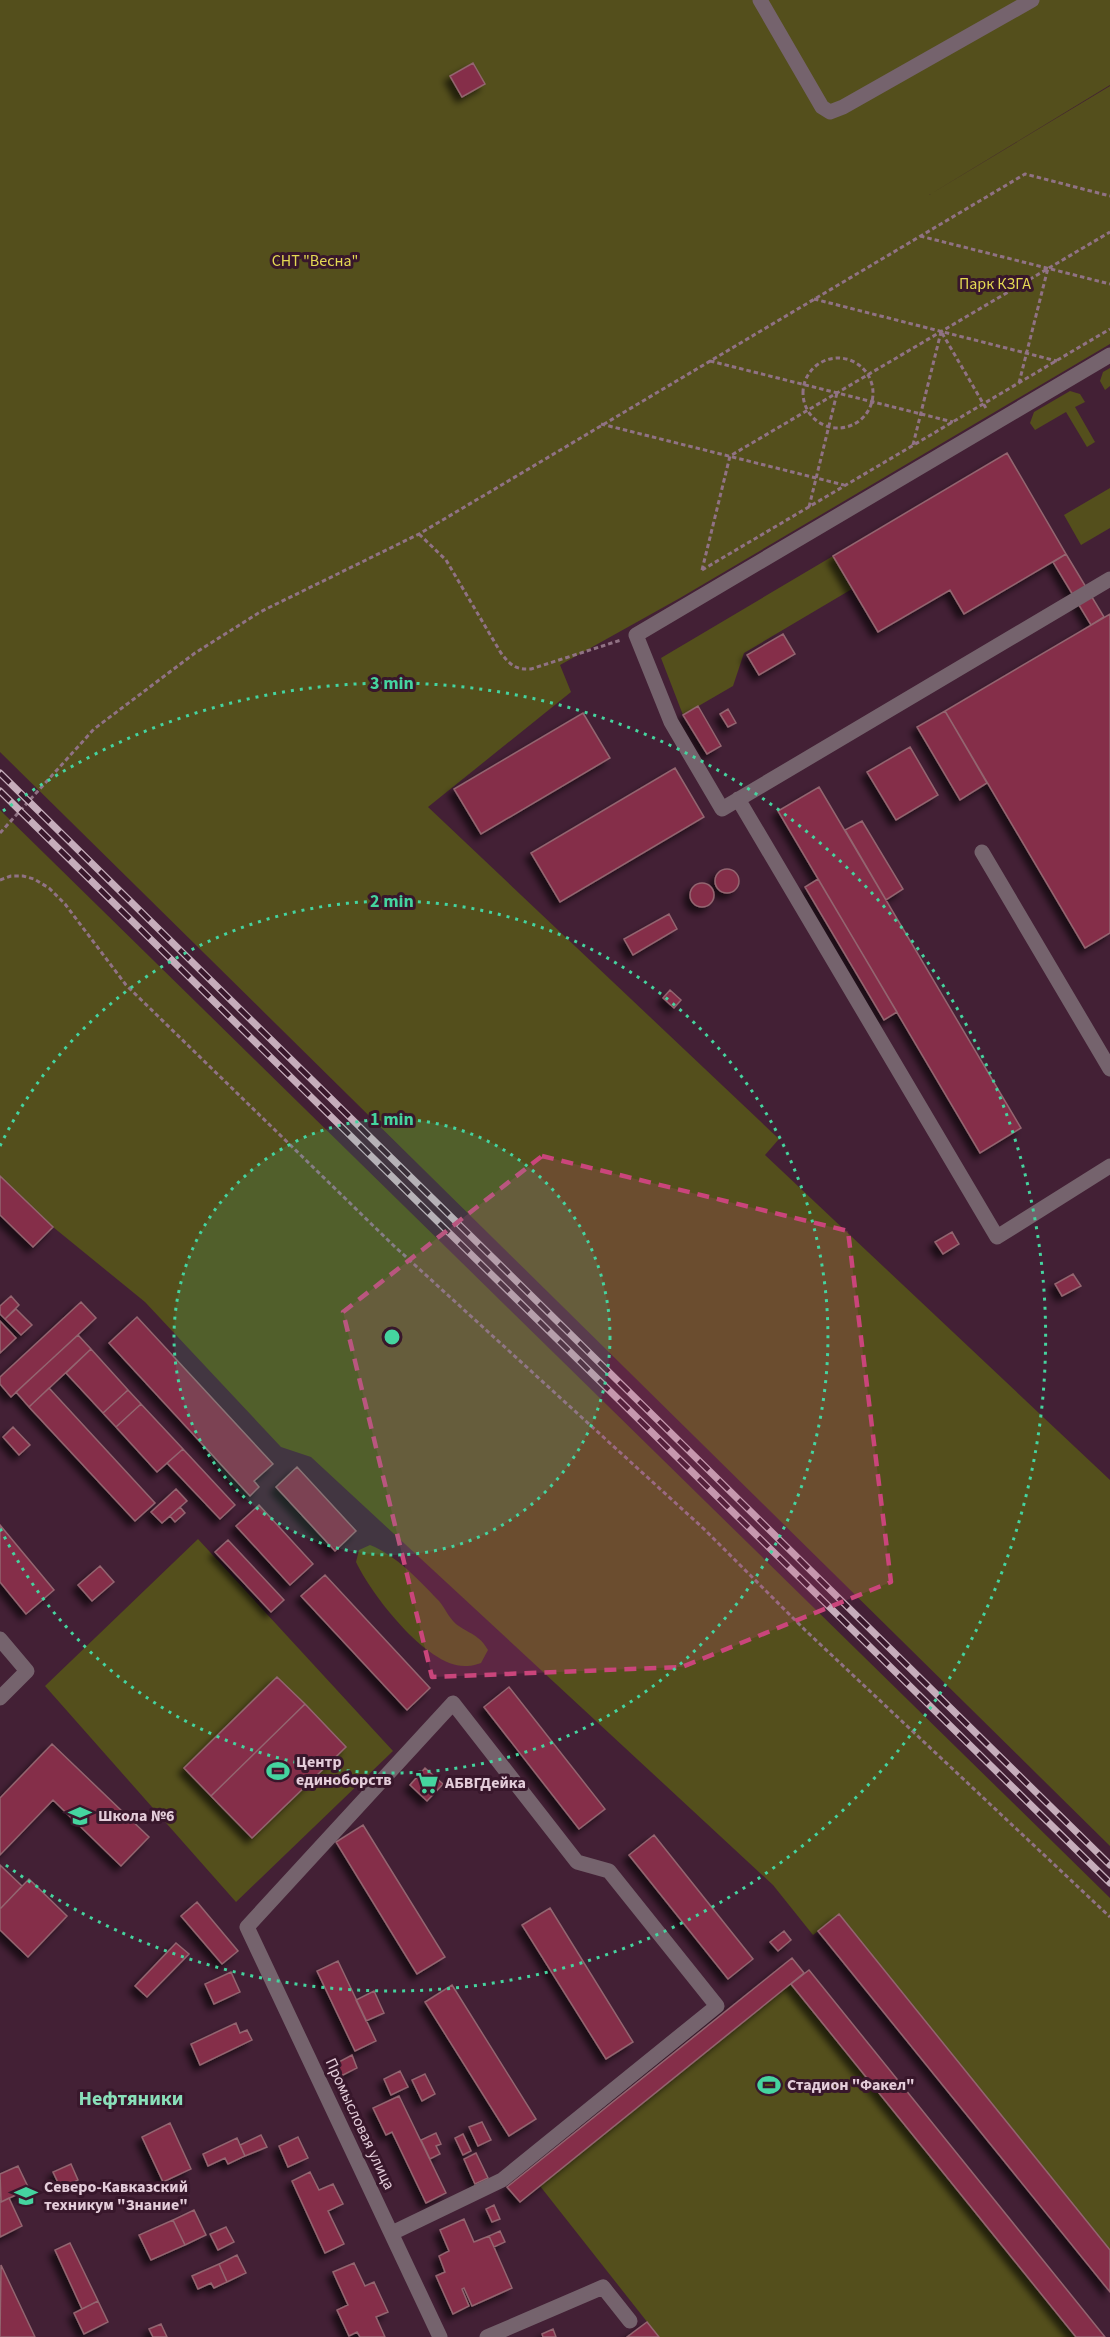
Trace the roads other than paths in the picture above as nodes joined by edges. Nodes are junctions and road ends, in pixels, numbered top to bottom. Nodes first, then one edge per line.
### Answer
1 (760, 0) edge
2 (1032, 0) edge
3 (1110, 355) edge
4 (1110, 579) edge
5 (738, 799) junction
6 (982, 852) dead end
7 (1110, 1069) edge
8 (1110, 1166) edge
9 (0, 1639) edge
10 (0, 1698) edge
11 (392, 2233) junction
12 (630, 2321) dead end
13 (440, 2337) edge
14 (487, 2337) edge

1 - 2 street
3 - 5 street
4 - 5 street
5 - 8 street
6 - 7 street
9 - 10 street
11 - 11 street, Промысловая улица
11 - 13 street, Промысловая улица
12 - 14 street

